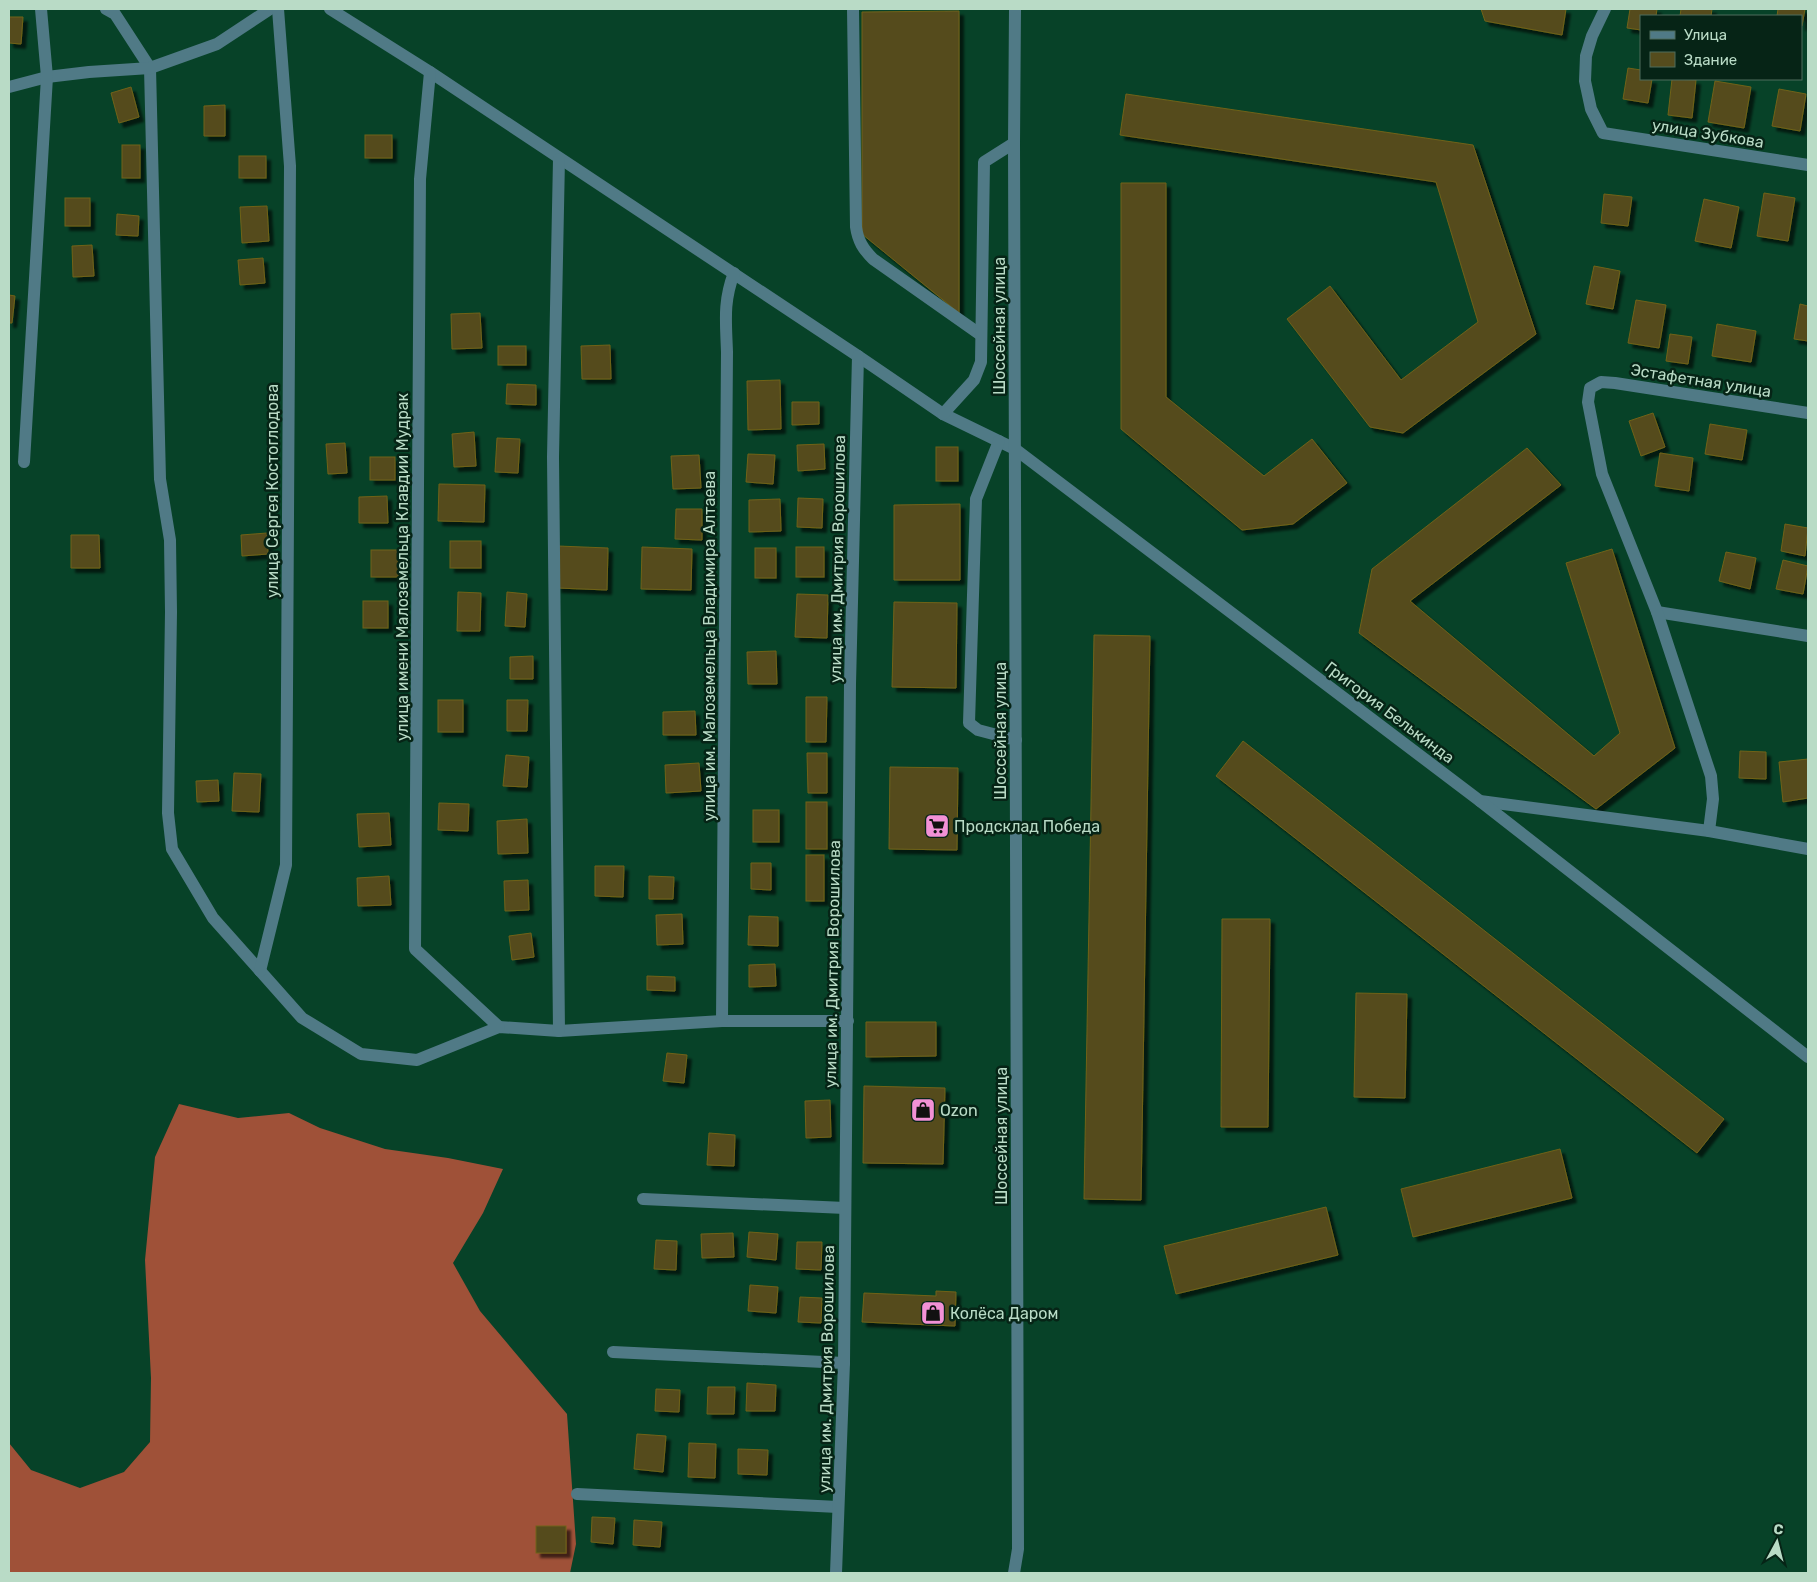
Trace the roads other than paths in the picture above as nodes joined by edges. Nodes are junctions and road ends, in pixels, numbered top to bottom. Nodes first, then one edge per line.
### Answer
1 (40, 9) edge
2 (106, 9) edge
3 (270, 9) edge
4 (278, 9) edge
5 (329, 9) edge
6 (853, 9) edge
7 (1015, 9) edge
8 (1605, 9) edge
9 (150, 68) junction
10 (430, 72) junction
11 (47, 77) junction
12 (9, 87) edge
13 (1014, 143) junction
14 (559, 158) junction
15 (1808, 165) edge
16 (734, 273) junction
17 (981, 335) junction
18 (858, 356) junction
19 (1808, 413) edge
20 (943, 414) junction
21 (1000, 441) junction
22 (1015, 449) junction
23 (24, 462) dead end
24 (1657, 612) junction
25 (1808, 636) edge
26 (1016, 740) junction
27 (1480, 801) junction
28 (1709, 831) junction
29 (1808, 849) edge
30 (260, 971) junction
31 (722, 1021) junction
32 (848, 1021) junction
33 (499, 1027) junction
34 (559, 1031) junction
35 (1808, 1057) edge
36 (643, 1199) dead end
37 (845, 1208) junction
38 (613, 1352) dead end
39 (844, 1362) junction
40 (578, 1494) dead end
41 (838, 1507) junction
42 (836, 1573) edge
43 (1014, 1573) edge

1 - 11 street
2 - 9 street
3 - 9 street
4 - 30 street, улица Сергея Костоглодова
5 - 10 street, Григория Белькинда
6 - 17 street
7 - 13 street, Шоссейная улица
8 - 15 street, улица Зубкова
9 - 11 street
9 - 30 street
10 - 14 street, Григория Белькинда
10 - 33 street, улица имени Малоземельца Клавдии Мудрак
11 - 12 street
11 - 23 street
13 - 17 street
13 - 22 street, Шоссейная улица
14 - 16 street, Григория Белькинда
14 - 34 street
16 - 18 street, Григория Белькинда
16 - 31 street, улица им. Малоземельца Владимира Алтаева
17 - 20 street
18 - 20 street, Григория Белькинда
18 - 32 street, улица им. Дмитрия Ворошилова
19 - 24 street, Эстафетная улица
20 - 21 street, Григория Белькинда
21 - 22 street, Григория Белькинда
21 - 26 street
22 - 26 street, Шоссейная улица
22 - 27 street, Григория Белькинда
24 - 25 street
24 - 28 street
26 - 43 street, Шоссейная улица
27 - 28 street, Григория Белькинда
27 - 35 street
28 - 29 street, Григория Белькинда
30 - 33 street
31 - 32 street
31 - 34 street
32 - 37 street, улица им. Дмитрия Ворошилова
33 - 34 street
36 - 37 street
37 - 39 street, улица им. Дмитрия Ворошилова
38 - 39 street
39 - 41 street, улица им. Дмитрия Ворошилова
40 - 41 street
41 - 42 street, улица им. Дмитрия Ворошилова

